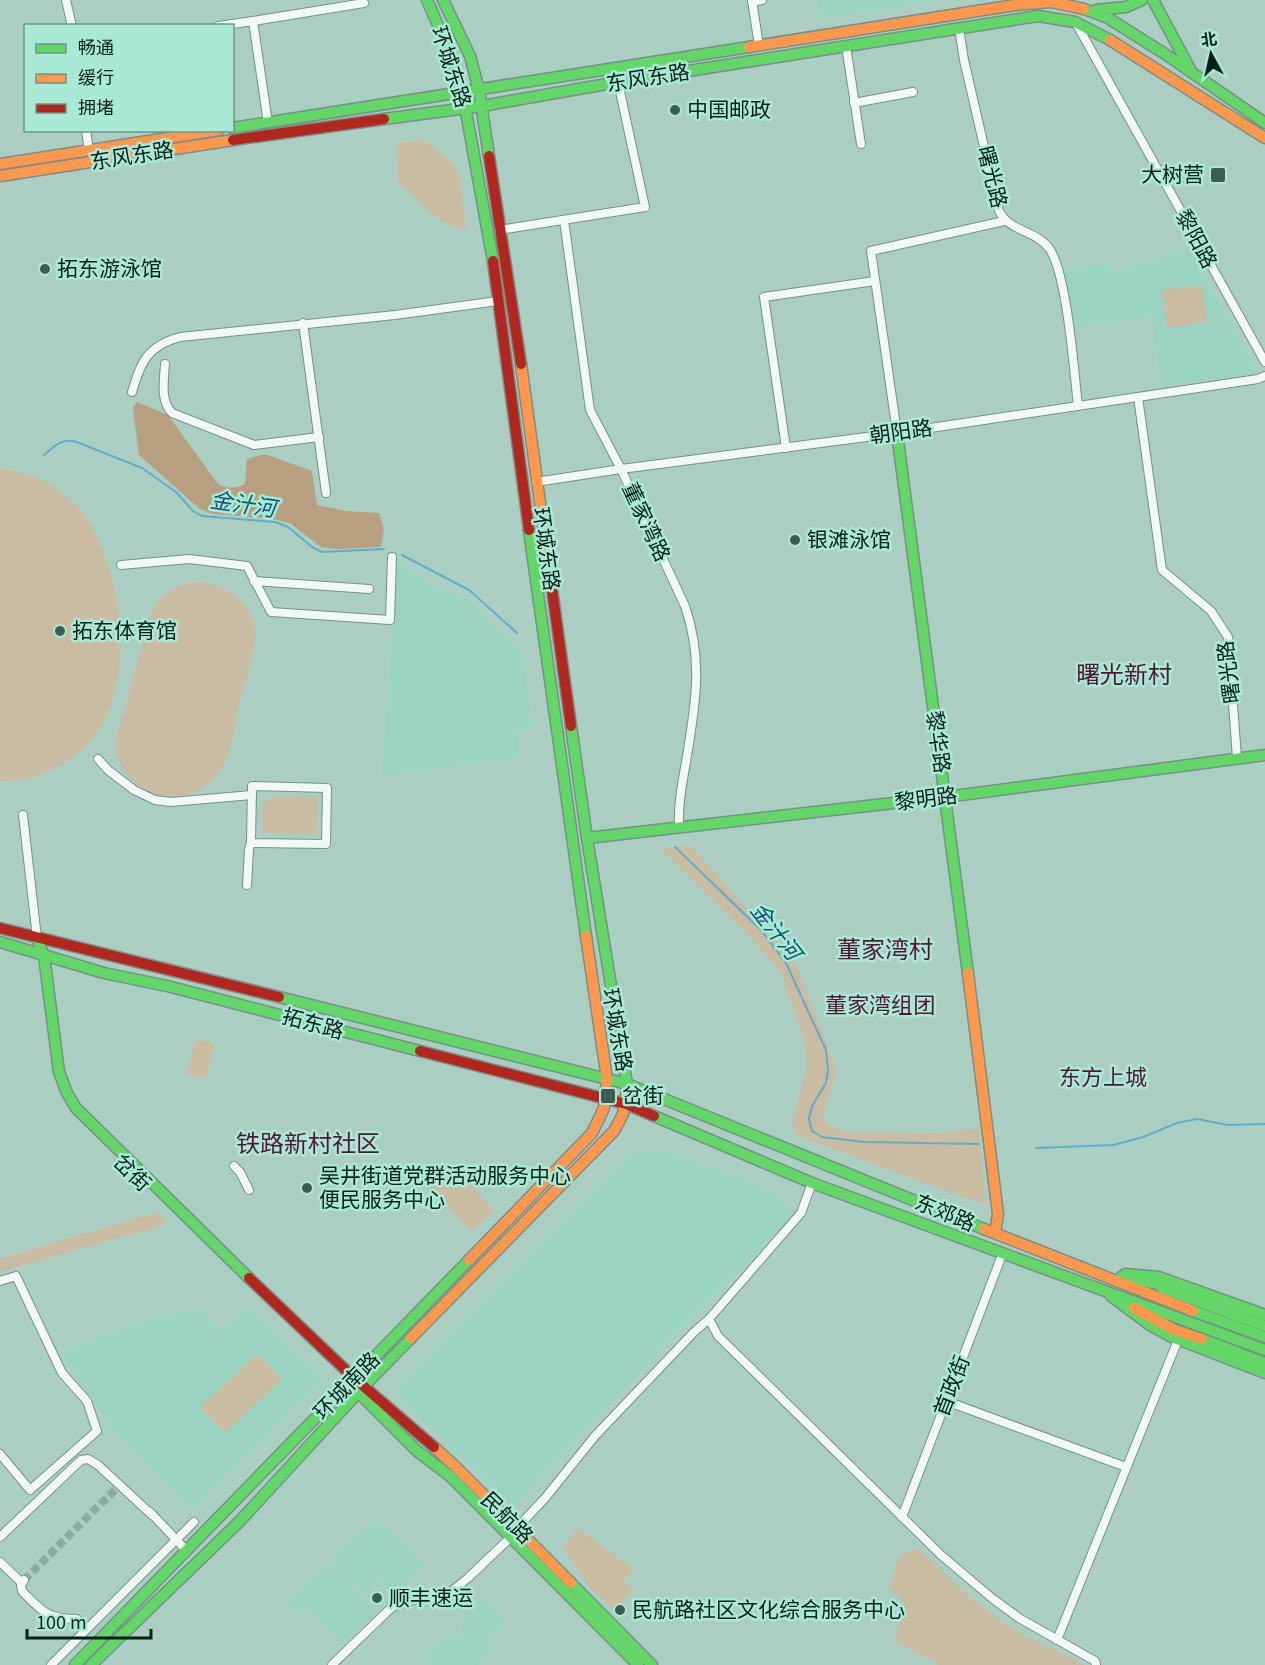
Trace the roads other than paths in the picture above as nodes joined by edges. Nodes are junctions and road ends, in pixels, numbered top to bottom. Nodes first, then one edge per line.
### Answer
1 (66, 0) edge
2 (427, 0) edge
3 (443, 0) edge
4 (762, 0) edge
5 (1142, 0) edge
6 (1153, 0) edge
7 (752, 1) edge
8 (1051, 1) edge
9 (364, 3) dead end
10 (1088, 10) junction
11 (253, 21) junction
12 (1075, 22) junction
13 (72, 24) edge
14 (232, 24) edge
15 (959, 28) junction
16 (759, 46) junction
17 (846, 46) junction
18 (1192, 73) junction
19 (618, 82) junction
20 (479, 90) junction
21 (462, 92) junction
22 (913, 92) dead end
23 (854, 103) junction
24 (482, 106) junction
25 (466, 108) junction
26 (268, 123) junction
27 (1265, 123) edge
28 (234, 128) edge
29 (86, 132) edge
30 (198, 132) edge
31 (178, 134) edge
32 (1265, 138) edge
33 (861, 144) dead end
34 (89, 151) junction
35 (0, 164) edge
36 (0, 176) edge
37 (564, 220) junction
38 (1004, 221) junction
39 (499, 230) junction
40 (875, 281) junction
41 (498, 301) junction
42 (303, 323) junction
43 (1265, 362) edge
44 (165, 364) dead end
45 (1265, 376) edge
46 (132, 392) dead end
47 (1138, 397) junction
48 (1078, 406) junction
49 (897, 434) junction
50 (319, 437) junction
51 (786, 448) junction
52 (621, 469) junction
53 (536, 482) junction
54 (326, 493) dead end
55 (392, 556) dead end
56 (121, 565) dead end
57 (255, 581) junction
58 (369, 589) dead end
59 (1265, 754) edge
60 (1237, 758) junction
61 (98, 759) dead end
62 (252, 795) junction
63 (946, 797) junction
64 (23, 815) dead end
65 (679, 827) junction
66 (586, 838) junction
67 (251, 843) junction
68 (247, 885) dead end
69 (0, 928) edge
70 (37, 938) junction
71 (0, 942) edge
72 (41, 955) junction
73 (607, 1079) junction
74 (627, 1084) junction
75 (606, 1098) junction
76 (626, 1104) junction
77 (234, 1166) dead end
78 (812, 1183) junction
79 (249, 1190) dead end
80 (994, 1233) junction
81 (1002, 1255) junction
82 (1094, 1271) junction
83 (0, 1281) edge
84 (1090, 1286) junction
85 (1265, 1316) edge
86 (709, 1319) junction
87 (1265, 1326) edge
88 (1265, 1338) edge
89 (1178, 1340) junction
90 (1265, 1350) edge
91 (1265, 1363) edge
92 (1265, 1373) edge
93 (352, 1380) junction
94 (361, 1389) junction
95 (946, 1401) junction
96 (0, 1454) edge
97 (1126, 1467) junction
98 (123, 1482) dead end
99 (152, 1515) junction
100 (902, 1516) junction
101 (194, 1522) dead end
102 (514, 1532) junction
103 (0, 1537) edge
104 (176, 1540) junction
105 (187, 1551) junction
106 (0, 1562) edge
107 (87, 1628) junction
108 (1058, 1640) junction
109 (94, 1664) edge
110 (51, 1665) edge
111 (75, 1665) edge
112 (332, 1665) edge
113 (638, 1665) edge
114 (652, 1665) edge
115 (1096, 1665) edge

1 - 13 street
2 - 21 main road, 环城东路
3 - 20 main road, 环城东路
4 - 7 street
5 - 10 main road
6 - 18 main road
7 - 16 street
8 - 10 main road, 东风东路
8 - 16 main road, 东风东路
9 - 11 street
10 - 18 main road, 东风东路
11 - 14 street
11 - 26 street
12 - 15 main road, 东风东路
12 - 32 main road, 东风东路
12 - 43 street, 黎阳路
15 - 17 main road, 东风东路
15 - 38 street, 曙光路
16 - 20 main road, 东风东路
17 - 19 main road, 东风东路
17 - 23 street
18 - 27 main road, 东风东路
19 - 24 main road, 东风东路
19 - 37 street
20 - 21 main road, 东风东路
20 - 24 main road, 环城东路
21 - 25 main road, 环城东路
21 - 26 main road, 东风东路
22 - 23 street
23 - 33 street
24 - 25 main road, 东风东路
24 - 39 main road, 环城东路
25 - 36 main road, 东风东路
25 - 41 main road, 环城东路
26 - 28 main road, 东风东路
29 - 34 street
30 - 31 main road, 东风东路
31 - 34 main road, 东风东路
34 - 35 main road, 东风东路
37 - 39 street
37 - 52 street, 董家湾路
38 - 40 street, 黎华路
38 - 48 street, 曙光路
39 - 53 main road, 环城东路
40 - 49 street, 黎华路
40 - 51 street
41 - 42 street
41 - 73 main road, 环城东路
42 - 46 street
42 - 50 street
44 - 50 street
45 - 47 street, 朝阳路
47 - 48 street, 朝阳路
47 - 60 street, 曙光路
48 - 49 street, 朝阳路
49 - 51 street, 朝阳路
49 - 63 main road, 黎华路
50 - 54 street
51 - 52 street, 朝阳路
52 - 53 street, 朝阳路
52 - 65 street, 董家湾路
53 - 66 main road, 环城东路
55 - 57 street
56 - 57 street
57 - 58 street
59 - 60 main road, 黎明路
60 - 63 main road, 黎明路
61 - 62 street
62 - 67 street
62 - 67 street
63 - 65 main road, 黎明路
63 - 80 main road, 黎华路
64 - 70 street, 岔街
65 - 66 main road, 黎明路
66 - 74 main road, 环城东路
67 - 68 street
69 - 70 main road, 拓东路
70 - 72 main road, 岔街
70 - 73 main road, 拓东路
71 - 72 main road, 拓东路
72 - 75 main road, 拓东路
72 - 93 main road, 岔街
73 - 74 main road, 拓东路
73 - 75 main road, 环城东路
74 - 76 main road, 环城东路
74 - 80 main road, 东郊路
75 - 76 main road, 拓东路
75 - 93 main road, 环城南路
76 - 78 main road, 东郊路
76 - 94 main road, 环城南路
77 - 79 street
78 - 81 main road, 东郊路
78 - 86 street
80 - 82 main road, 东郊路
81 - 84 main road, 东郊路
81 - 95 street, 首政街
82 - 85 main road
82 - 87 main road
82 - 88 main road, 东郊路
83 - 96 street
84 - 89 main road
84 - 90 main road, 东郊路
84 - 91 main road
86 - 100 street
86 - 102 street
89 - 92 main road
89 - 97 street
93 - 94 main road, 民航路
93 - 105 main road, 环城南路
94 - 102 main road, 民航路
94 - 109 main road, 环城南路
95 - 97 street
95 - 100 street, 首政街
97 - 108 street
98 - 99 street
99 - 103 street
99 - 104 street
100 - 108 street
101 - 104 street
102 - 112 street
102 - 113 main road, 民航路
102 - 114 main road, 民航路
104 - 105 street
104 - 107 street
105 - 111 main road, 环城南路
106 - 107 street
107 - 110 street
108 - 115 street

